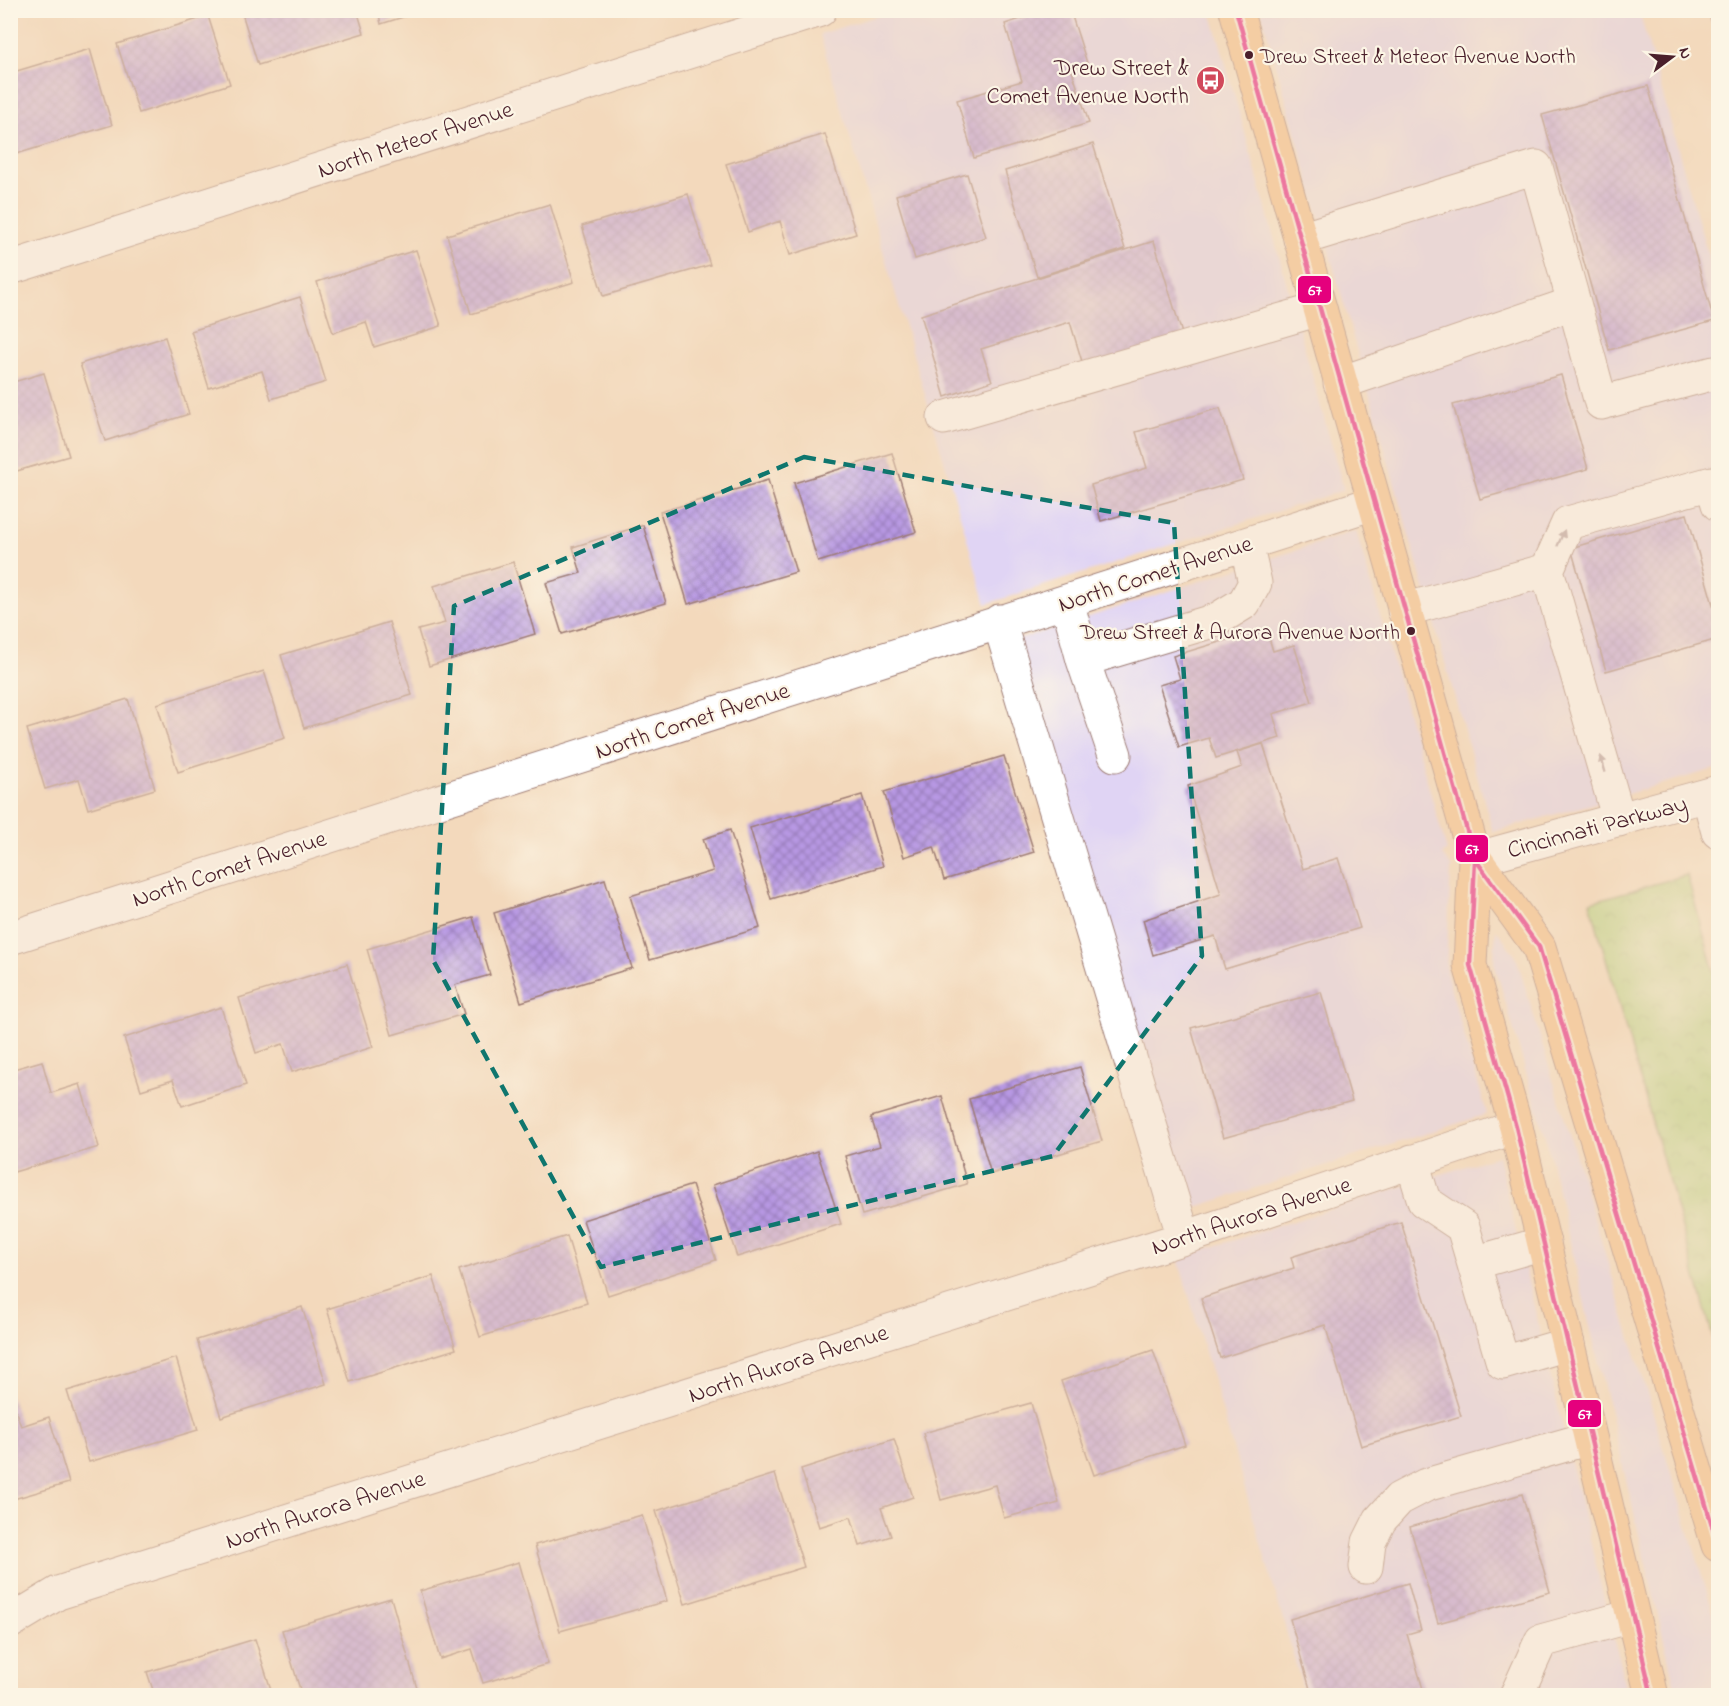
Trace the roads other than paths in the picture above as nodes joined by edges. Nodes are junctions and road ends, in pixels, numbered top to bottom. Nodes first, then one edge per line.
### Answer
1 (820, 10) edge
2 (1236, 10) edge
3 (1300, 239) junction
4 (10, 268) edge
5 (1574, 303) junction
6 (1320, 309) junction
7 (1714, 373) dead end
8 (1340, 383) junction
9 (944, 418) dead end
10 (1374, 503) junction
11 (1719, 504) edge
12 (1246, 544) junction
13 (1547, 570) junction
14 (1067, 601) junction
15 (1404, 610) junction
16 (999, 621) junction
17 (1083, 660) junction
18 (1115, 755) dead end
19 (1713, 793) edge
20 (1619, 820) junction
21 (1719, 832) edge
22 (1475, 859) junction
23 (10, 938) edge
24 (1516, 1127) junction
25 (1412, 1161) junction
26 (1184, 1238) junction
27 (1544, 1243) junction
28 (1474, 1263) junction
29 (1568, 1344) junction
30 (1590, 1438) junction
31 (1719, 1545) edge
32 (1366, 1567) dead end
33 (58, 1593) junction
34 (10, 1595) edge
35 (1632, 1616) junction
36 (10, 1622) edge
37 (1516, 1695) edge
38 (1652, 1695) edge

1 - 4 street, North Meteor Avenue
2 - 3 main road
3 - 5 street
3 - 6 main road
5 - 7 street
5 - 8 street
6 - 8 main road
6 - 9 street
8 - 10 main road
10 - 12 street, North Comet Avenue
10 - 15 main road
13 -> 11 street
12 - 14 street, North Comet Avenue
12 - 17 street
13 - 15 street
20 -> 13 street
14 - 16 street, North Comet Avenue
14 - 17 street
15 - 22 main road
16 - 23 street, North Comet Avenue
16 - 26 street
17 - 18 street
19 - 20 street, Cincinnati Parkway
19 - 21 street
20 - 22 street, Cincinnati Parkway
22 - 24 main road
22 - 31 main road
24 - 25 street, North Aurora Avenue
24 - 27 main road
25 - 26 street, North Aurora Avenue
25 - 28 street
26 - 33 street, North Aurora Avenue
27 - 28 street
27 - 29 main road
28 - 29 street
29 - 30 main road
30 - 32 street
30 - 35 main road
33 - 34 street, North Aurora Avenue
33 - 36 street, North Aurora Avenue
35 - 37 street
35 - 38 main road

